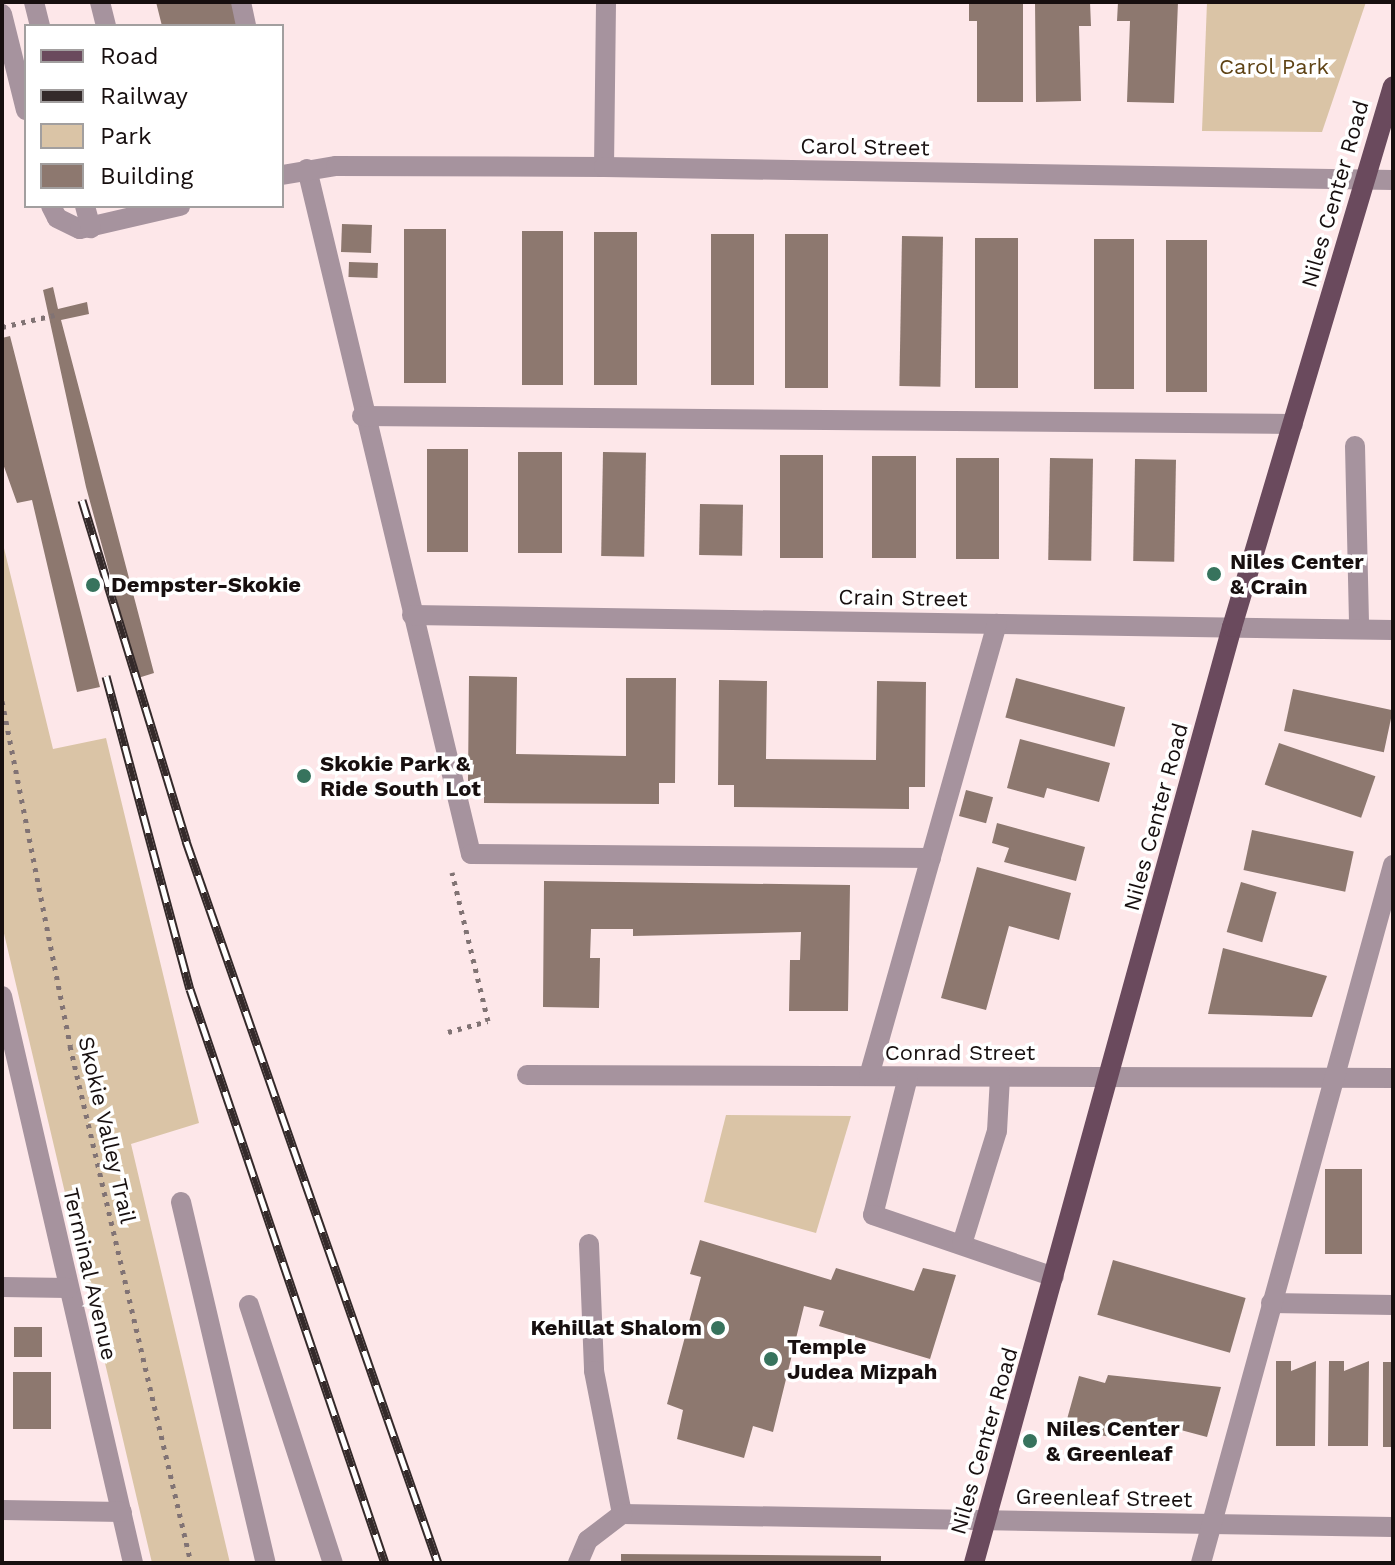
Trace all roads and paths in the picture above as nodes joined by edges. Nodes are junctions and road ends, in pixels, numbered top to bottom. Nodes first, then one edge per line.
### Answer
1 (34, 2) edge
2 (100, 2) edge
3 (241, 2) edge
4 (606, 2) edge
5 (2, 14) edge
6 (40, 24) edge
7 (106, 24) edge
8 (246, 24) edge
9 (1393, 86) edge
10 (24, 102) edge
11 (604, 167) junction
12 (307, 169) junction
13 (284, 175) edge
14 (1360, 180) junction
15 (1393, 180) edge
16 (53, 208) edge
17 (86, 208) edge
18 (166, 208) edge
19 (91, 228) junction
20 (55, 315) dead end
21 (2, 327) edge
22 (362, 416) junction
23 (1293, 424) junction
24 (1355, 446) dead end
25 (412, 615) junction
26 (997, 624) junction
27 (1232, 627) junction
28 (1359, 629) junction
29 (1393, 630) edge
30 (2, 701) edge
31 (931, 858) junction
32 (1393, 865) edge
33 (2, 996) edge
34 (9, 1058) edge
35 (527, 1075) dead end
36 (869, 1076) junction
37 (908, 1077) junction
38 (1000, 1077) junction
39 (1109, 1078) junction
40 (1330, 1078) junction
41 (1393, 1078) edge
42 (181, 1202) dead end
43 (589, 1244) dead end
44 (962, 1244) junction
45 (1054, 1277) junction
46 (2, 1287) edge
47 (68, 1288) junction
48 (1271, 1303) junction
49 (249, 1305) dead end
50 (1393, 1305) edge
51 (2, 1510) edge
52 (122, 1512) junction
53 (622, 1514) junction
54 (987, 1520) junction
55 (1212, 1524) junction
56 (1393, 1527) edge
57 (133, 1563) edge
58 (191, 1563) edge
59 (266, 1563) edge
60 (333, 1563) edge
61 (578, 1563) edge
62 (974, 1563) edge
63 (1201, 1563) edge

1 - 6 street
2 - 7 street
3 - 8 street
4 - 11 street
5 - 10 street
9 - 14 main road, Niles Center Road
11 - 12 street, Carol Street
11 - 14 street, Carol Street
12 - 13 street, Carol Street
12 - 22 street
14 - 15 street, Carol Street
14 - 23 main road, Niles Center Road
16 - 19 street
17 - 19 street
18 - 19 street
20 - 21 path
22 - 23 street
22 - 25 street
23 - 27 main road, Niles Center Road
24 - 28 street
25 - 26 street, Crain Street
25 - 31 street
26 - 27 street, Crain Street
26 - 31 street
27 - 28 street, Crain Street
27 - 39 main road, Niles Center Road
28 - 29 street, Crain Street
30 - 58 path, Skokie Valley Trail
31 - 36 street
32 - 40 street
33 - 34 street, Terminal Avenue
34 - 47 street, Terminal Avenue
35 - 36 street, Conrad Street
36 - 37 street, Conrad Street
37 - 38 street, Conrad Street
37 - 44 street
38 - 39 street, Conrad Street
38 - 44 street
39 - 40 street, Conrad Street
39 - 45 main road, Niles Center Road
40 - 41 street, Conrad Street
40 - 48 street
42 - 59 street
43 - 53 street
44 - 45 street
45 - 54 main road, Niles Center Road
46 - 47 street
47 - 52 street, Terminal Avenue
48 - 50 street
48 - 55 street
49 - 60 street
51 - 52 street
52 - 57 street, Terminal Avenue
53 - 54 street, Greenleaf Street
53 - 61 street
54 - 55 street, Greenleaf Street
54 - 62 main road, Niles Center Road
55 - 56 street, Greenleaf Street
55 - 63 street

